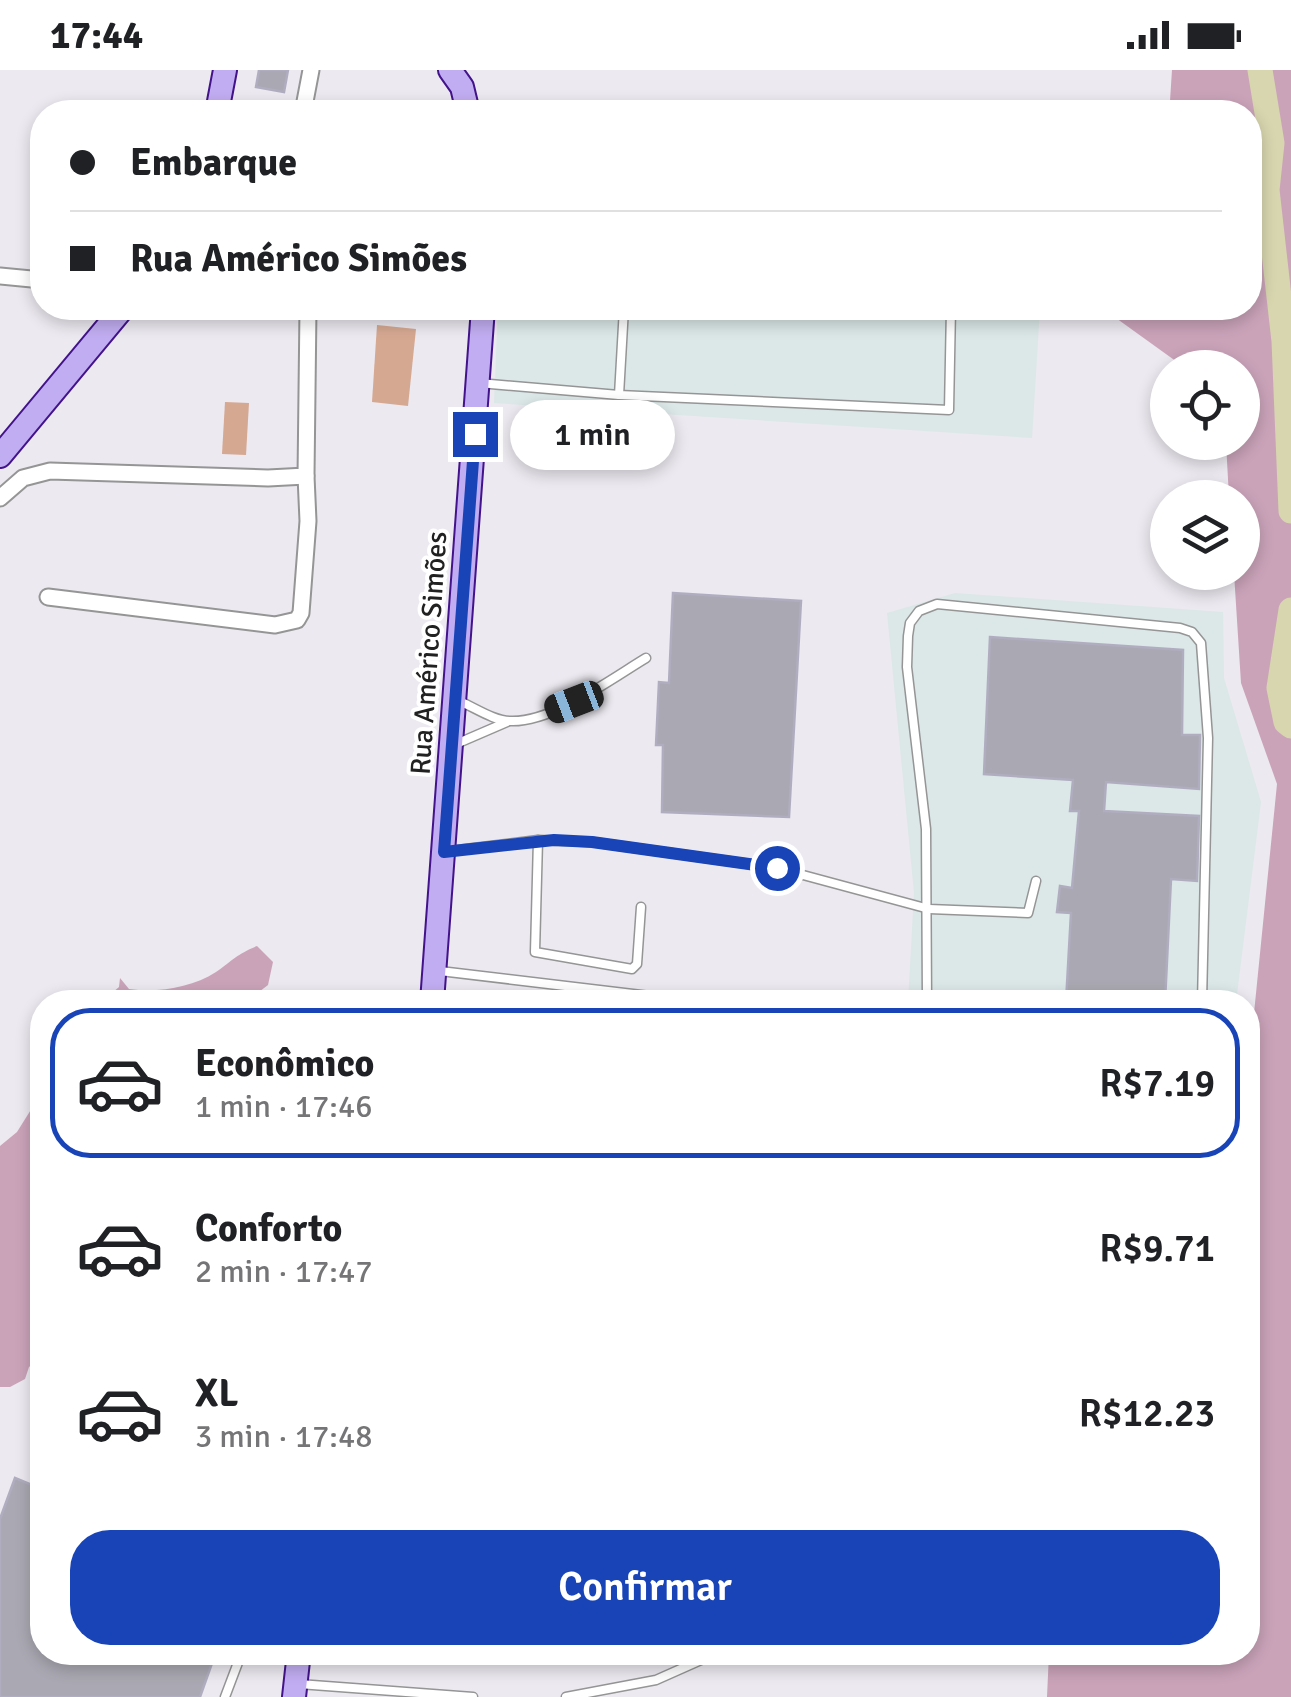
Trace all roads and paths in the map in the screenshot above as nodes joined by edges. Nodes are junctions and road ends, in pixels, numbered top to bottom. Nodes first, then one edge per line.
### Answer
1 (225, 70) edge
2 (310, 70) edge
3 (450, 70) edge
4 (219, 100) edge
5 (306, 100) edge
6 (465, 100) edge
7 (0, 276) edge
8 (30, 279) edge
9 (113, 320) edge
10 (308, 320) edge
11 (482, 320) edge
12 (623, 320) edge
13 (950, 320) edge
14 (479, 383) junction
15 (619, 396) junction
16 (0, 456) edge
17 (306, 476) junction
18 (0, 498) edge
19 (48, 597) dead end
20 (646, 658) dead end
21 (455, 699) junction
22 (508, 722) junction
23 (452, 746) junction
24 (538, 840) junction
25 (444, 852) junction
26 (1036, 882) dead end
27 (641, 907) dead end
28 (929, 909) junction
29 (435, 971) junction
30 (433, 990) edge
31 (597, 990) edge
32 (927, 990) edge
33 (1202, 990) edge
34 (237, 1665) edge
35 (297, 1665) edge
36 (690, 1665) edge
37 (294, 1690) edge
38 (224, 1697) edge
39 (473, 1697) edge
40 (566, 1697) edge

1 - 4 main road
2 - 5 street
3 - 6 main road
7 - 8 street
9 - 16 main road
10 - 17 street
11 - 14 main road, Rua Américo Simões
12 - 15 lane
13 - 15 lane
14 - 15 lane
14 - 21 main road, Rua Américo Simões
17 - 18 street
17 - 19 street
20 - 22 lane
21 - 22 lane
21 - 23 main road, Rua Américo Simões
22 - 23 lane
23 - 25 main road, Rua Américo Simões
24 - 25 lane
24 - 27 lane
24 - 28 lane
25 - 29 main road, Rua Américo Simões
26 - 28 lane
28 - 32 lane
28 - 33 lane
29 - 30 main road, Rua Américo Simões
29 - 31 lane
34 - 38 lane
35 - 37 main road
36 - 40 lane
37 - 39 lane

